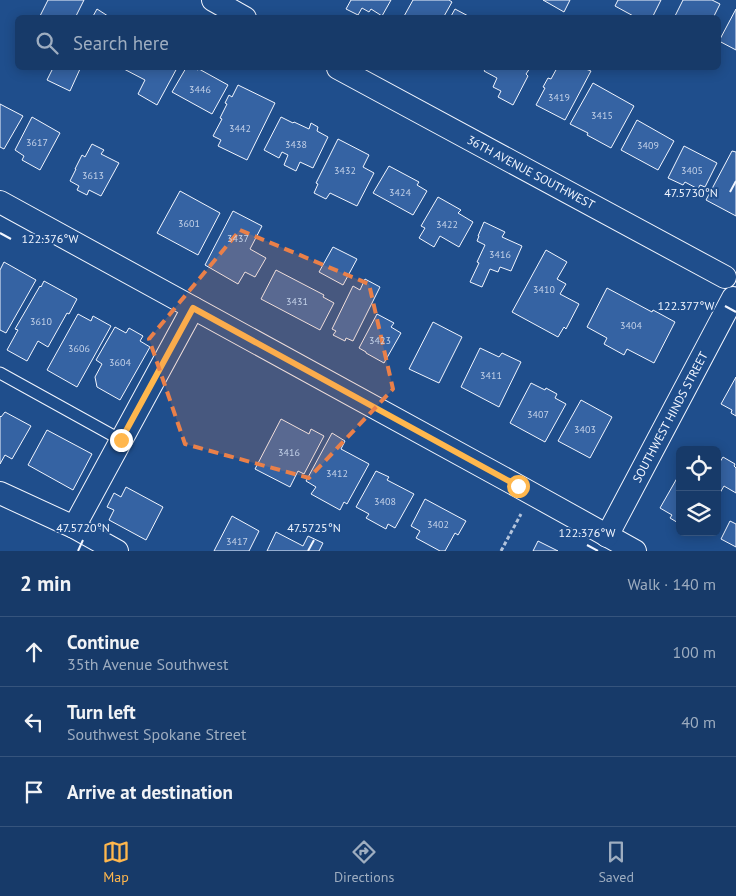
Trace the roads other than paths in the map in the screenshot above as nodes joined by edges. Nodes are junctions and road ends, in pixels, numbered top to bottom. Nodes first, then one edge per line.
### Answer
1 (213, 0) edge
2 (240, 15) edge
3 (342, 70) edge
4 (0, 202) edge
5 (730, 272) edge
6 (735, 299) edge
7 (193, 308) junction
8 (0, 374) edge
9 (121, 440) junction
10 (0, 493) edge
11 (74, 527) junction
12 (607, 536) junction
13 (117, 551) edge
14 (635, 551) edge

1 - 2 street
3 - 5 street, 36TH AVENUE SOUTHWEST
4 - 7 street
5 - 6 street
6 - 12 street, SOUTHWEST HINDS STREET
7 - 9 street
7 - 12 street
8 - 9 lane
9 - 11 street
10 - 11 street
11 - 13 street
12 - 14 street

